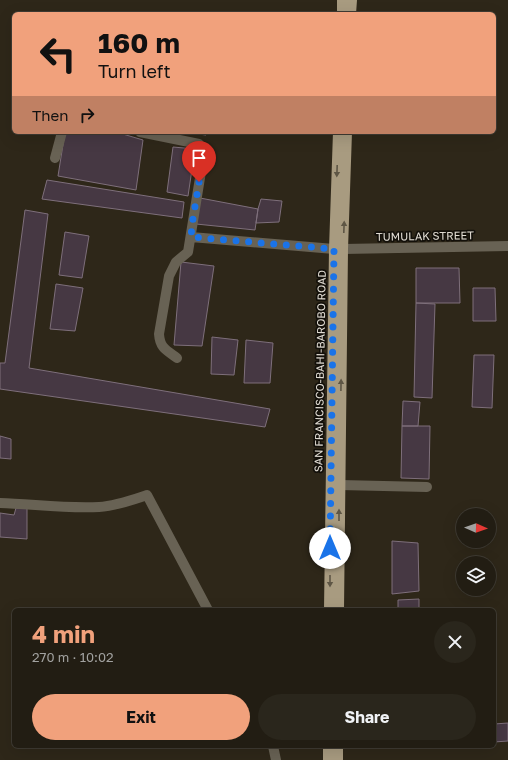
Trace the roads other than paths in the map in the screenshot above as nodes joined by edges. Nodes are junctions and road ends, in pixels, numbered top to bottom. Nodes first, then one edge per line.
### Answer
1 (342, 0) edge
2 (352, 0) edge
3 (342, 12) edge
4 (351, 12) edge
5 (61, 134) edge
6 (150, 134) edge
7 (338, 134) edge
8 (347, 134) edge
9 (55, 158) dead end
10 (191, 237) junction
11 (508, 246) edge
12 (339, 249) junction
13 (177, 358) dead end
14 (340, 485) junction
15 (427, 487) dead end
16 (0, 503) edge
17 (207, 608) edge
18 (329, 608) edge
19 (339, 608) edge
20 (273, 748) edge
21 (328, 748) edge
22 (338, 748) edge
23 (276, 760) edge
24 (328, 760) edge
25 (338, 760) edge

1 - 3 main road
2 - 4 main road
5 - 9 street
6 - 10 street
7 -> 12 main road, SAN FRANCISCO-BAHI-BAROBO ROAD
12 -> 8 main road, SAN FRANCISCO-BAHI-BAROBO ROAD
10 - 12 street, TUMULAK STREET
10 - 13 street
11 - 12 street, TUMULAK STREET
14 -> 12 main road, SAN FRANCISCO-BAHI-BAROBO ROAD
12 -> 18 main road, SAN FRANCISCO-BAHI-BAROBO ROAD
14 - 15 street
19 -> 14 main road, SAN FRANCISCO-BAHI-BAROBO ROAD
16 - 17 street
20 - 23 street
21 - 24 main road
22 - 25 main road

